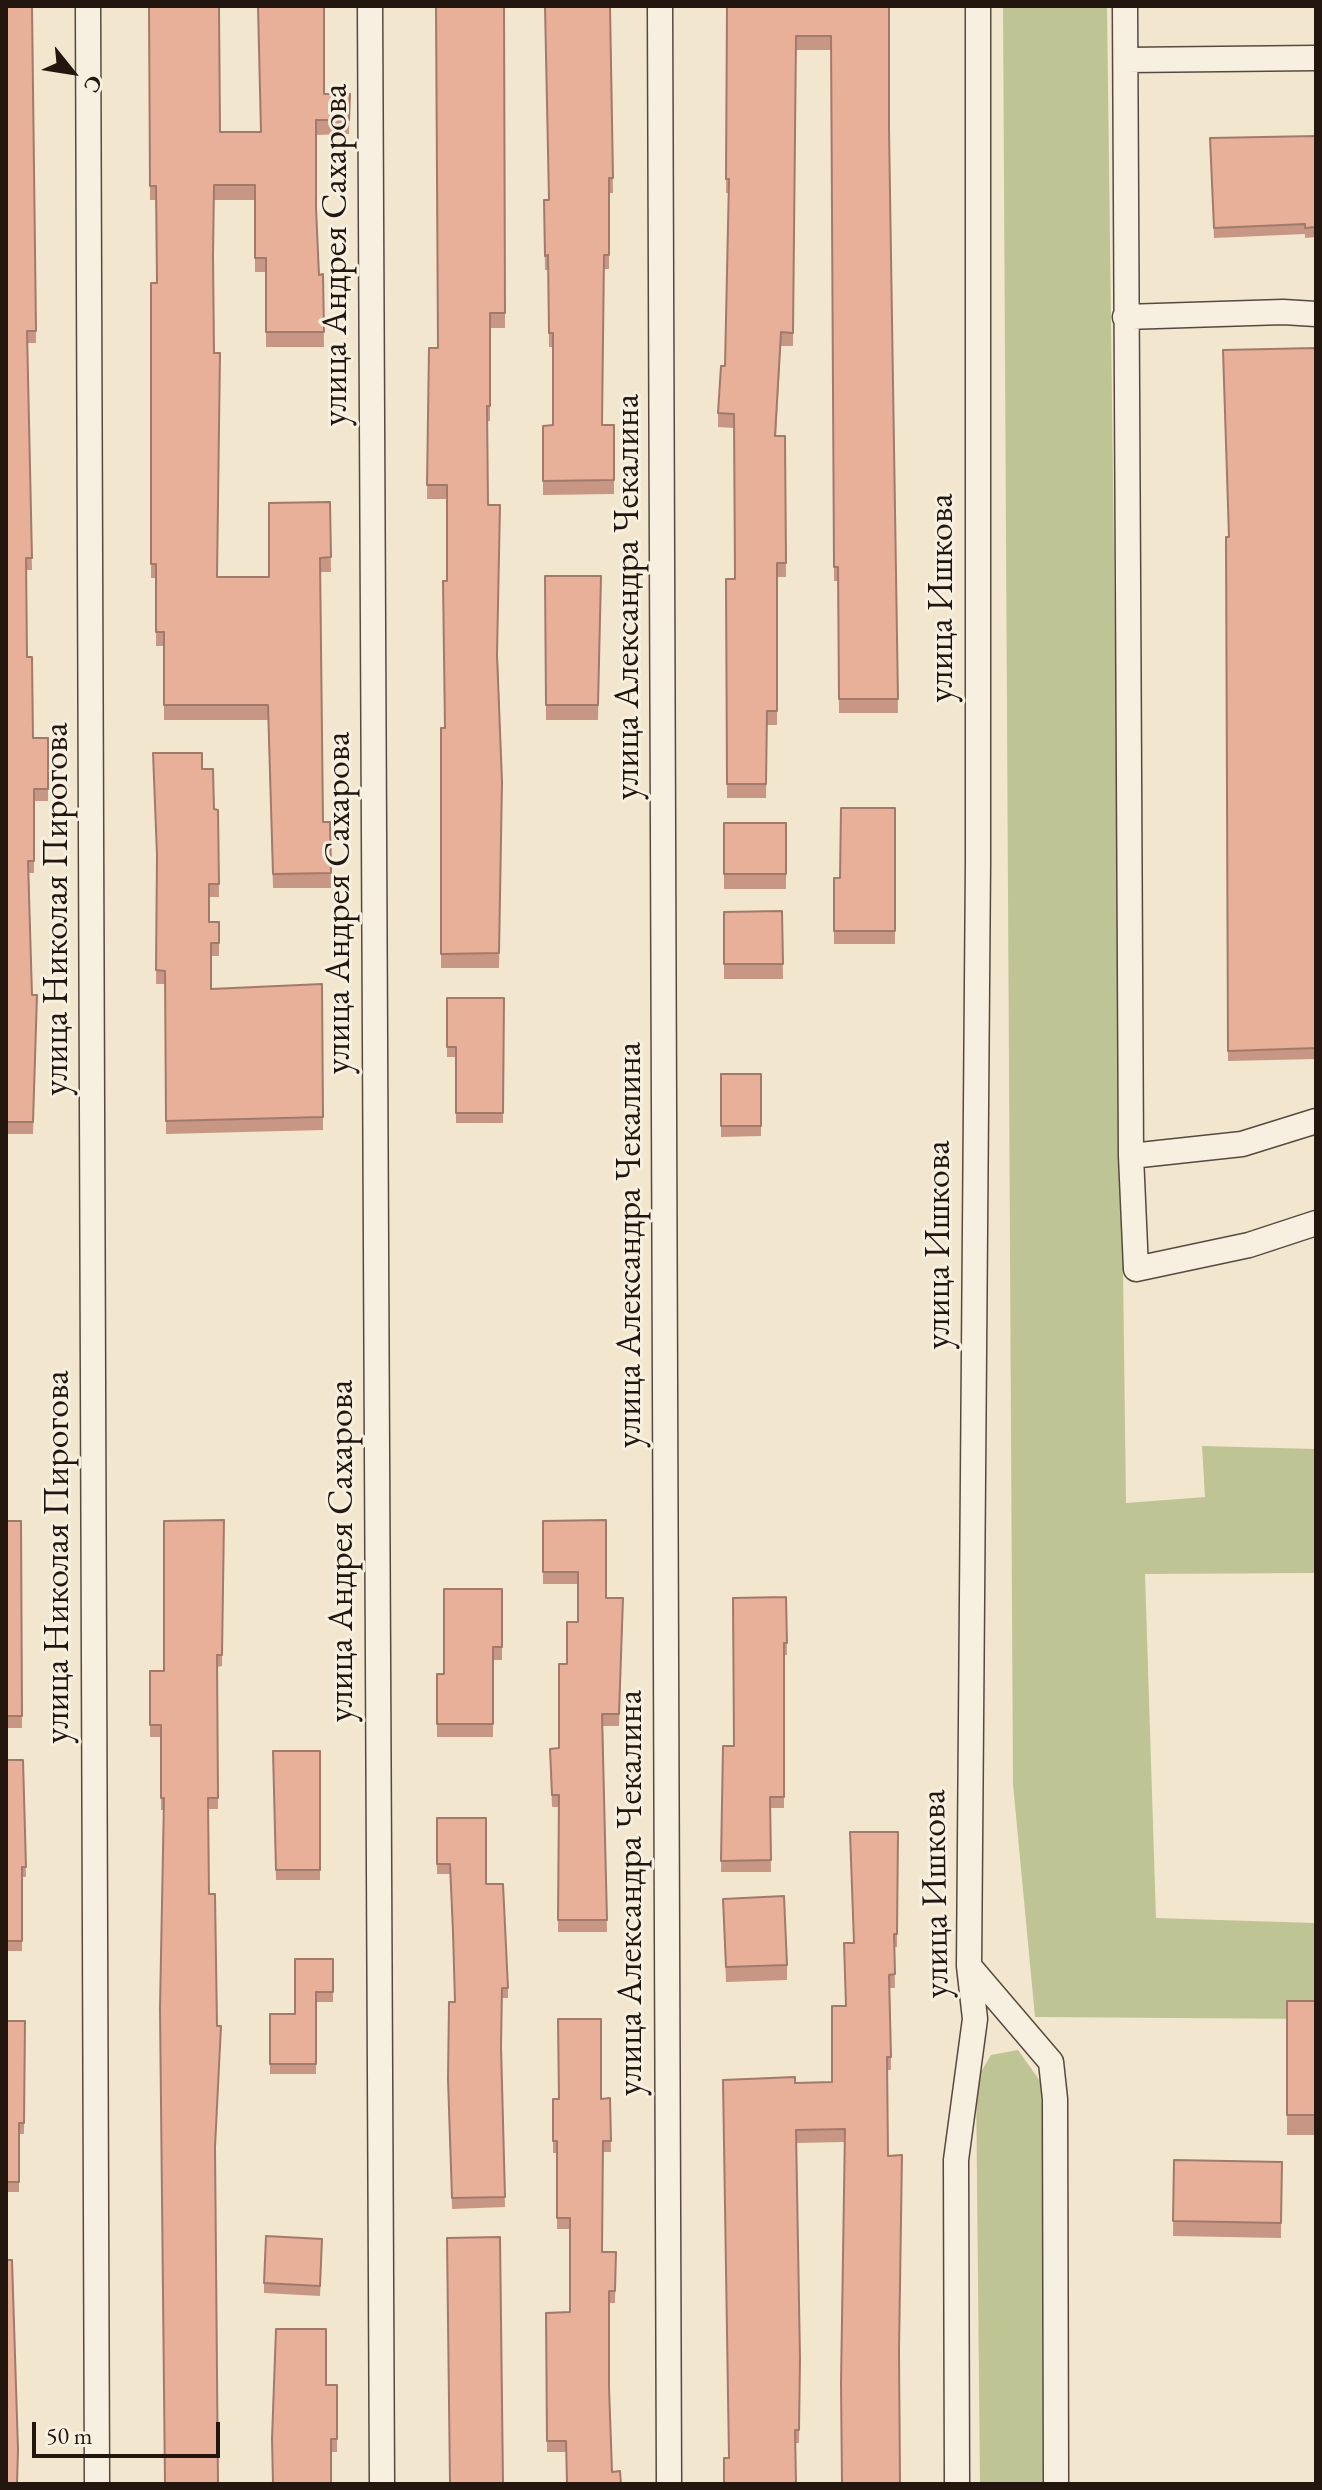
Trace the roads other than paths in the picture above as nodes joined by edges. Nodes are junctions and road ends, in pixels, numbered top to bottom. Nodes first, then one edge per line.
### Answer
1 (88, 6) edge
2 (370, 6) edge
3 (660, 6) edge
4 (978, 6) edge
5 (1125, 6) edge
6 (1316, 58) edge
7 (1126, 60) junction
8 (1316, 314) edge
9 (1125, 317) junction
10 (1316, 1121) edge
11 (1131, 1156) junction
12 (1316, 1223) edge
13 (969, 1966) junction
14 (97, 2484) edge
15 (382, 2484) edge
16 (669, 2484) edge
17 (957, 2484) edge
18 (1056, 2484) edge

1 - 14 street, улица Николая Пирогова
2 - 15 street, улица Андрея Сахарова
3 - 16 street, улица Александра Чекалина
4 - 13 street, улица Ишкова
5 - 7 street
6 - 7 street
7 - 9 street
8 - 9 street
9 - 11 street
10 - 11 street
11 - 12 street
13 - 17 street, улица Ишкова
13 - 18 street

